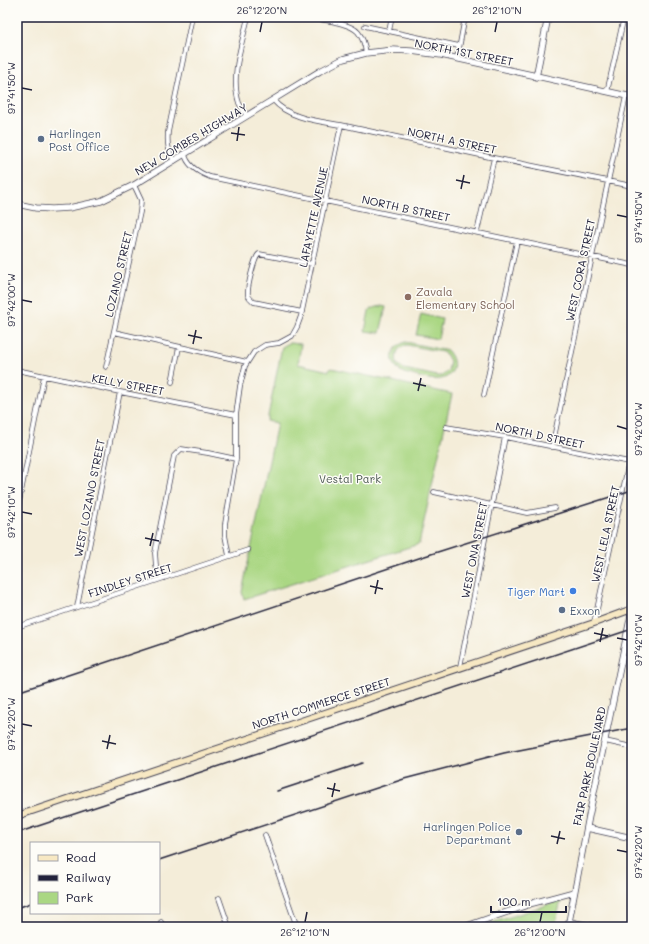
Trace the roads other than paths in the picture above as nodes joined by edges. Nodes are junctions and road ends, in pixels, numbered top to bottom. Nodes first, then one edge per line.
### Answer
1 (192, 17) edge
2 (248, 17) edge
3 (307, 17) edge
4 (392, 17) edge
5 (465, 17) edge
6 (548, 17) edge
7 (624, 17) edge
8 (317, 18) edge
9 (365, 26) dead end
10 (389, 31) junction
11 (459, 46) junction
12 (366, 53) junction
13 (456, 59) junction
14 (536, 77) junction
15 (606, 92) junction
16 (629, 97) edge
17 (273, 100) junction
18 (247, 116) junction
19 (341, 125) junction
20 (185, 154) junction
21 (494, 158) junction
22 (174, 161) junction
23 (608, 181) junction
24 (134, 185) junction
25 (632, 186) edge
26 (326, 201) junction
27 (17, 204) edge
28 (477, 232) junction
29 (517, 241) junction
30 (592, 256) junction
31 (312, 264) junction
32 (632, 265) edge
33 (302, 312) junction
34 (114, 332) junction
35 (179, 347) junction
36 (247, 362) junction
37 (106, 367) dead end
38 (17, 370) edge
39 (44, 376) junction
40 (172, 382) dead end
41 (120, 392) junction
42 (484, 395) dead end
43 (236, 415) junction
44 (446, 427) dead end
45 (505, 437) junction
46 (552, 447) junction
47 (632, 448) edge
48 (236, 459) junction
49 (629, 462) junction
50 (434, 492) dead end
51 (492, 504) junction
52 (555, 508) dead end
53 (17, 512) edge
54 (248, 550) dead end
55 (229, 556) junction
56 (164, 578) junction
57 (77, 607) junction
58 (632, 609) edge
59 (594, 623) junction
60 (17, 627) edge
61 (460, 667) junction
62 (605, 741) junction
63 (632, 747) edge
64 (17, 816) edge
65 (586, 828) junction
66 (265, 835) dead end
67 (632, 838) edge
68 (574, 892) junction
69 (219, 898) dead end
70 (568, 924) edge
71 (229, 927) edge
72 (297, 927) edge
73 (464, 927) edge
74 (599, 927) edge

1 - 22 street
2 - 18 street
3 - 8 street
4 - 10 street
5 - 11 street
6 - 14 street
7 - 15 street
8 - 12 street
9 - 10 street
10 - 11 street
11 - 13 street
12 - 13 street, NORTH 1ST STREET
12 - 17 street, NEW COMBES HIGHWAY
13 - 14 street, NORTH 1ST STREET
14 - 15 street, NORTH 1ST STREET
15 - 16 street, NORTH 1ST STREET
16 - 23 street, WEST CORA STREET
17 - 18 street, NEW COMBES HIGHWAY
17 - 19 street, NORTH A STREET
18 - 20 street, NEW COMBES HIGHWAY
19 - 21 street, NORTH A STREET
19 - 26 street, LAFAYETTE AVENUE
20 - 22 street, NEW COMBES HIGHWAY
20 - 26 street, NORTH B STREET
21 - 23 street, NORTH A STREET
21 - 28 street
22 - 24 street, NEW COMBES HIGHWAY
23 - 25 street, NORTH A STREET
23 - 30 street, WEST CORA STREET
24 - 27 street, NEW COMBES HIGHWAY
24 - 34 street, LOZANO STREET
26 - 28 street, NORTH B STREET
26 - 31 street, LAFAYETTE AVENUE
28 - 29 street, NORTH B STREET
29 - 30 street, NORTH B STREET
29 - 42 street
30 - 32 street, NORTH B STREET
30 - 46 street, WEST CORA STREET
31 - 33 street, LAFAYETTE AVENUE
31 - 33 street
33 - 36 street
34 - 35 street
34 - 37 street, LOZANO STREET
35 - 36 street
35 - 40 street
36 - 43 street
38 - 39 street, KELLY STREET
39 - 41 street, KELLY STREET
39 - 53 street
41 - 43 street, KELLY STREET
41 - 57 street, WEST LOZANO STREET
43 - 48 street
44 - 45 street, NORTH D STREET
45 - 46 street, NORTH D STREET
45 - 51 street, WEST ONA STREET
46 - 49 street, NORTH D STREET
47 - 49 street, WEST LELA STREET
48 - 55 street
48 - 56 street
49 - 59 street, WEST LELA STREET
50 - 51 street
51 - 52 street
51 - 61 street, WEST ONA STREET
54 - 55 street, FINDLEY STREET
55 - 56 street, FINDLEY STREET
56 - 57 street, FINDLEY STREET
57 - 60 street, FINDLEY STREET
58 - 59 main road, NORTH COMMERCE STREET
58 - 62 street, FAIR PARK BOULEVARD
59 - 61 main road, NORTH COMMERCE STREET
61 - 64 main road, NORTH COMMERCE STREET
62 - 63 street
62 - 65 street, FAIR PARK BOULEVARD
65 - 67 street
65 - 68 street, FAIR PARK BOULEVARD
66 - 72 street
68 - 70 street, FAIR PARK BOULEVARD
68 - 73 street
69 - 71 street
70 - 74 street

